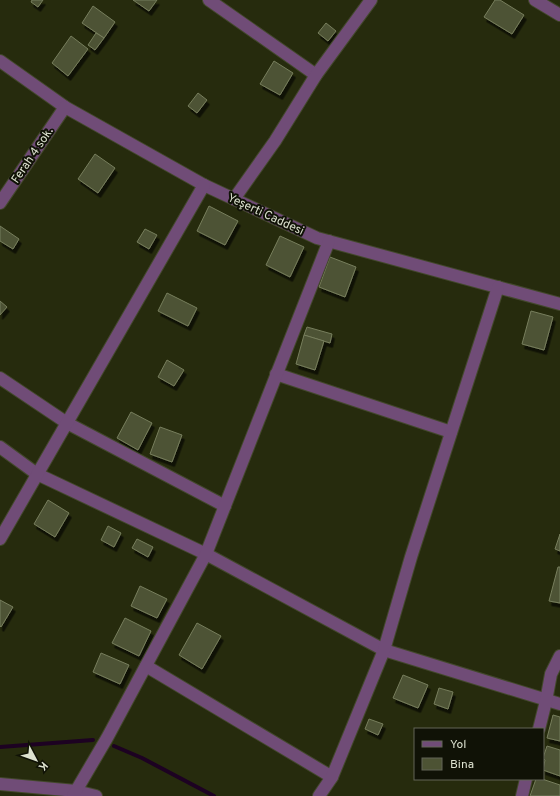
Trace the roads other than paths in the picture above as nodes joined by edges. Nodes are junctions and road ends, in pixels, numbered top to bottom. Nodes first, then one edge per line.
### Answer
1 (209, 0) edge
2 (371, 0) edge
3 (535, 0) edge
4 (560, 15) edge
5 (0, 61) edge
6 (316, 75) junction
7 (65, 106) junction
8 (204, 185) junction
9 (234, 199) junction
10 (0, 203) edge
11 (329, 241) junction
12 (498, 287) junction
13 (560, 304) edge
14 (276, 374) junction
15 (0, 378) edge
16 (67, 423) junction
17 (451, 432) junction
18 (0, 447) edge
19 (37, 474) junction
20 (225, 506) junction
21 (0, 539) edge
22 (206, 554) junction
23 (384, 650) junction
24 (560, 656) edge
25 (146, 666) junction
26 (546, 701) junction
27 (560, 704) edge
28 (539, 728) edge
29 (332, 776) junction
30 (526, 780) edge
31 (0, 784) edge
32 (74, 794) edge
33 (96, 796) edge
34 (319, 796) edge
35 (522, 796) edge

1 - 6 street
2 - 6 street
3 - 4 street
5 - 7 street, Yeşerti Caddesi
6 - 9 street
7 - 8 street, Yeşerti Caddesi
7 - 10 street, Ferah 4 sok.
8 - 9 street, Yeşerti Caddesi
8 - 16 street
9 - 11 street, Yeşerti Caddesi
11 - 12 street, Yeşerti Caddesi
11 - 14 street
12 - 13 street, Yeşerti Caddesi
12 - 17 street
14 - 17 street
14 - 20 street
15 - 16 street
16 - 19 street
16 - 20 street
17 - 23 street
18 - 19 street
19 - 21 street
19 - 22 street
20 - 22 street
22 - 23 street
22 - 25 street
23 - 26 street
23 - 29 street
24 - 26 street
25 - 29 street
25 - 32 street
26 - 27 street
26 - 28 street
29 - 34 street
30 - 35 street
31 - 32 street
32 - 33 street

